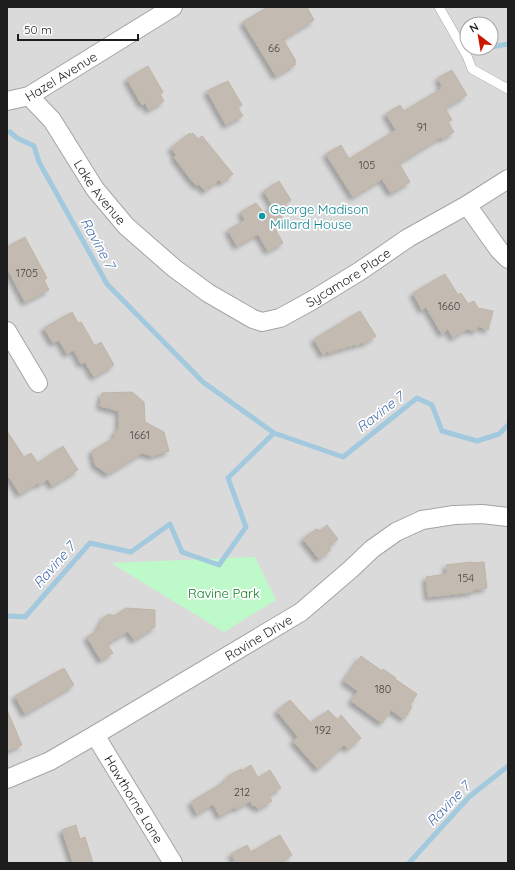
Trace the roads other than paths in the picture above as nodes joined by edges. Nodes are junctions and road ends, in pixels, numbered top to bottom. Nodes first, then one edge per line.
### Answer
1 (174, 7) edge
2 (439, 7) edge
3 (508, 89) edge
4 (29, 96) junction
5 (7, 101) edge
6 (508, 179) edge
7 (467, 205) junction
8 (508, 259) edge
9 (185, 276) joint
10 (7, 330) edge
11 (38, 383) dead end
12 (508, 517) edge
13 (95, 735) junction
14 (7, 779) edge
15 (173, 863) edge

1 - 4 street, Hazel Avenue
2 - 3 lane
4 - 5 street, Hazel Avenue
4 - 9 street, Lake Avenue
6 - 7 street, Sycamore Place
7 - 8 street
7 - 9 street, Sycamore Place
10 - 11 street
12 - 13 street, Ravine Drive
13 - 14 street, Ravine Drive
13 - 15 street, Hawthorne Lane

